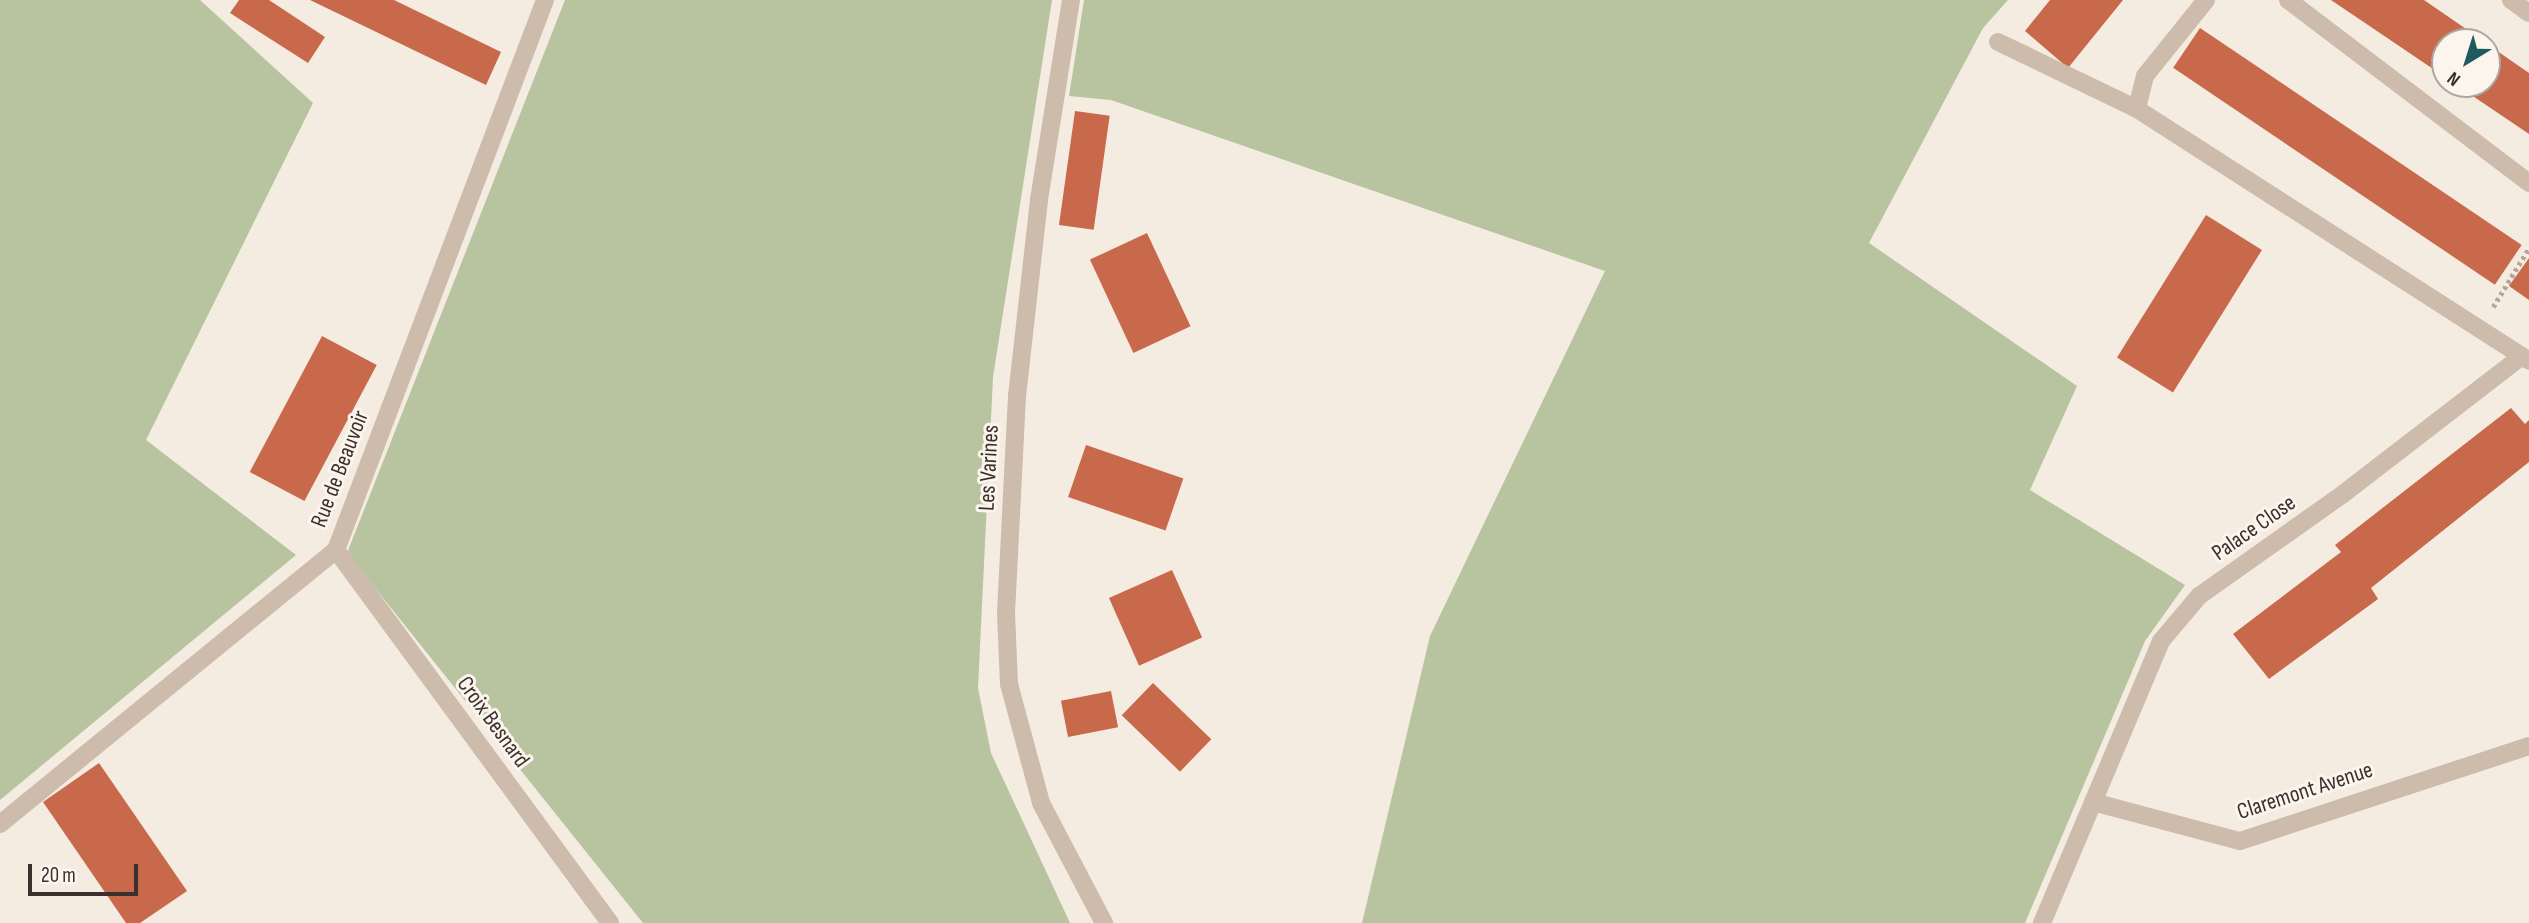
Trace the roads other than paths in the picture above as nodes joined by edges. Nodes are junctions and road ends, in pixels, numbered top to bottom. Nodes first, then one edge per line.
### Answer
1 (545, 0) edge
2 (1071, 0) edge
3 (2206, 0) edge
4 (2288, 0) edge
5 (2511, 0) edge
6 (2529, 13) edge
7 (1998, 42) dead end
8 (2137, 109) junction
9 (2529, 183) edge
10 (2525, 359) edge
11 (336, 550) junction
12 (2529, 746) edge
13 (2093, 802) junction
14 (0, 824) edge
15 (610, 923) edge
16 (1104, 923) edge
17 (2042, 923) edge

1 - 11 street, Rue de Beauvoir
2 - 16 street, Les Varines
3 - 8 street
4 - 9 street
5 - 6 street
7 - 8 street, Palace Close
8 - 10 street, Palace Close
10 - 13 street, Palace Close
11 - 14 street, Rue de Beauvoir
11 - 15 street, Croix Besnard
12 - 13 street, Claremont Avenue
13 - 17 street, Palace Close

